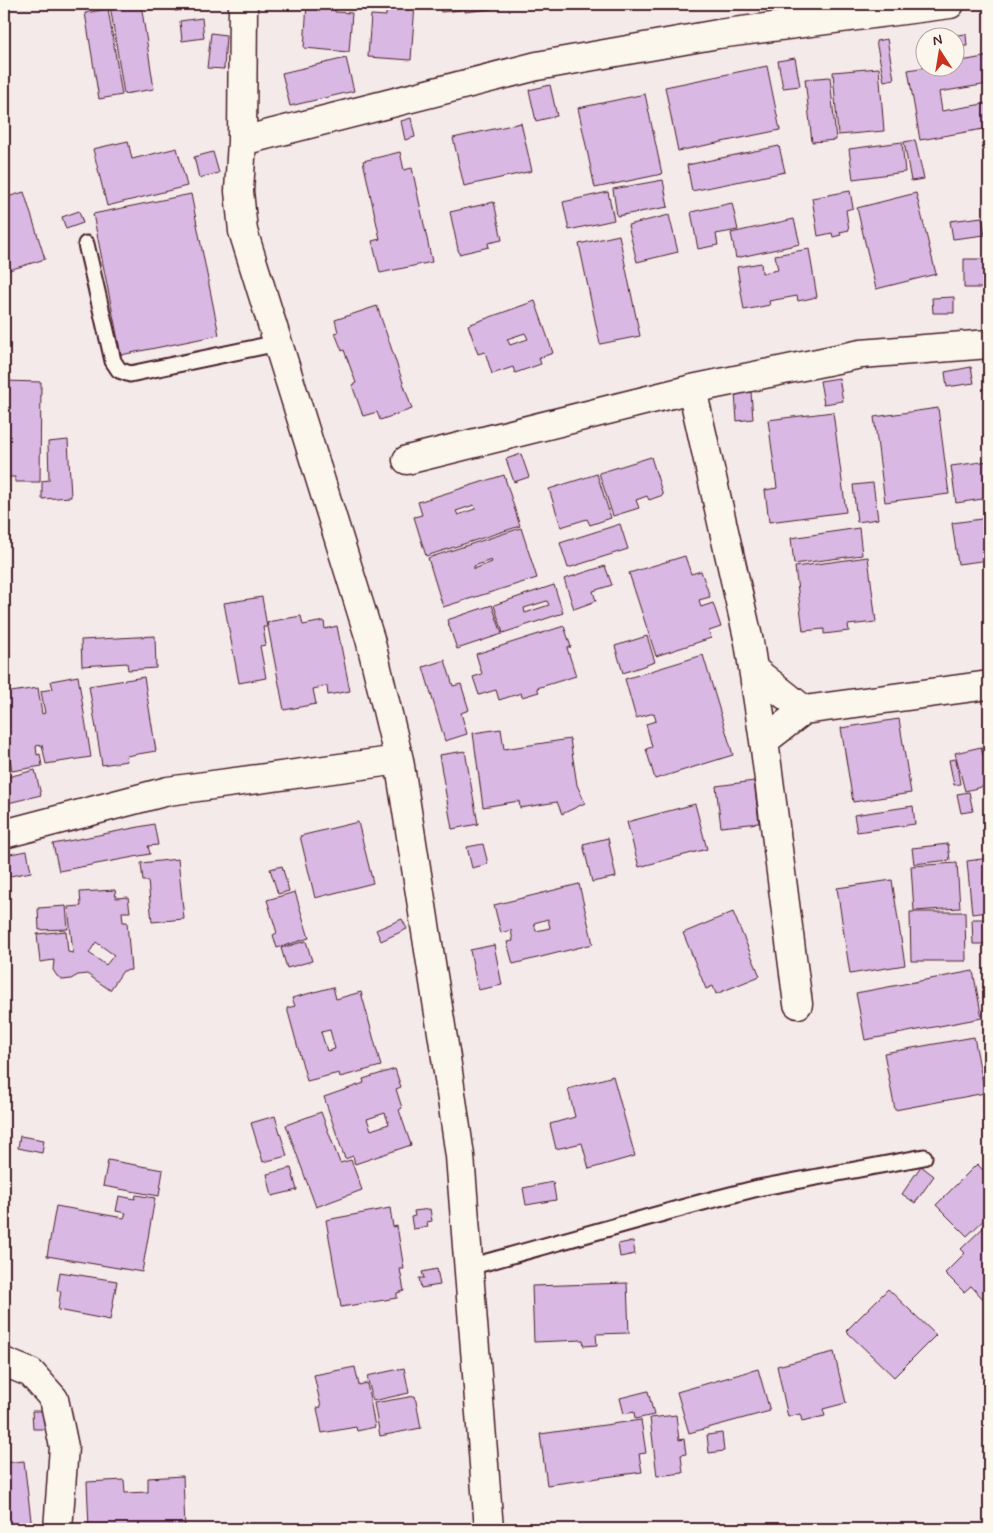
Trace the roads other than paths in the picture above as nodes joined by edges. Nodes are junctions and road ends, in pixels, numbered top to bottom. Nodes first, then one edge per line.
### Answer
1 (242, 4) edge
2 (950, 4) edge
3 (242, 141) junction
4 (86, 244) dead end
5 (278, 343) junction
6 (989, 344) edge
7 (692, 389) junction
8 (407, 460) dead end
9 (754, 670) junction
10 (989, 685) edge
11 (804, 710) junction
12 (764, 741) junction
13 (399, 760) junction
14 (4, 834) edge
15 (798, 1004) dead end
16 (924, 1157) dead end
17 (469, 1267) junction
18 (4, 1362) edge
19 (58, 1529) edge
20 (489, 1529) edge

1 - 3 street
2 - 3 street
3 - 5 street
4 - 5 lane
5 - 13 street
6 - 7 street
7 - 8 street
7 - 9 street
9 - 11 street
9 - 12 street
10 - 11 street
11 - 12 street
12 - 15 street
13 - 14 street
13 - 17 street
16 - 17 lane
17 - 20 street
18 - 19 street

